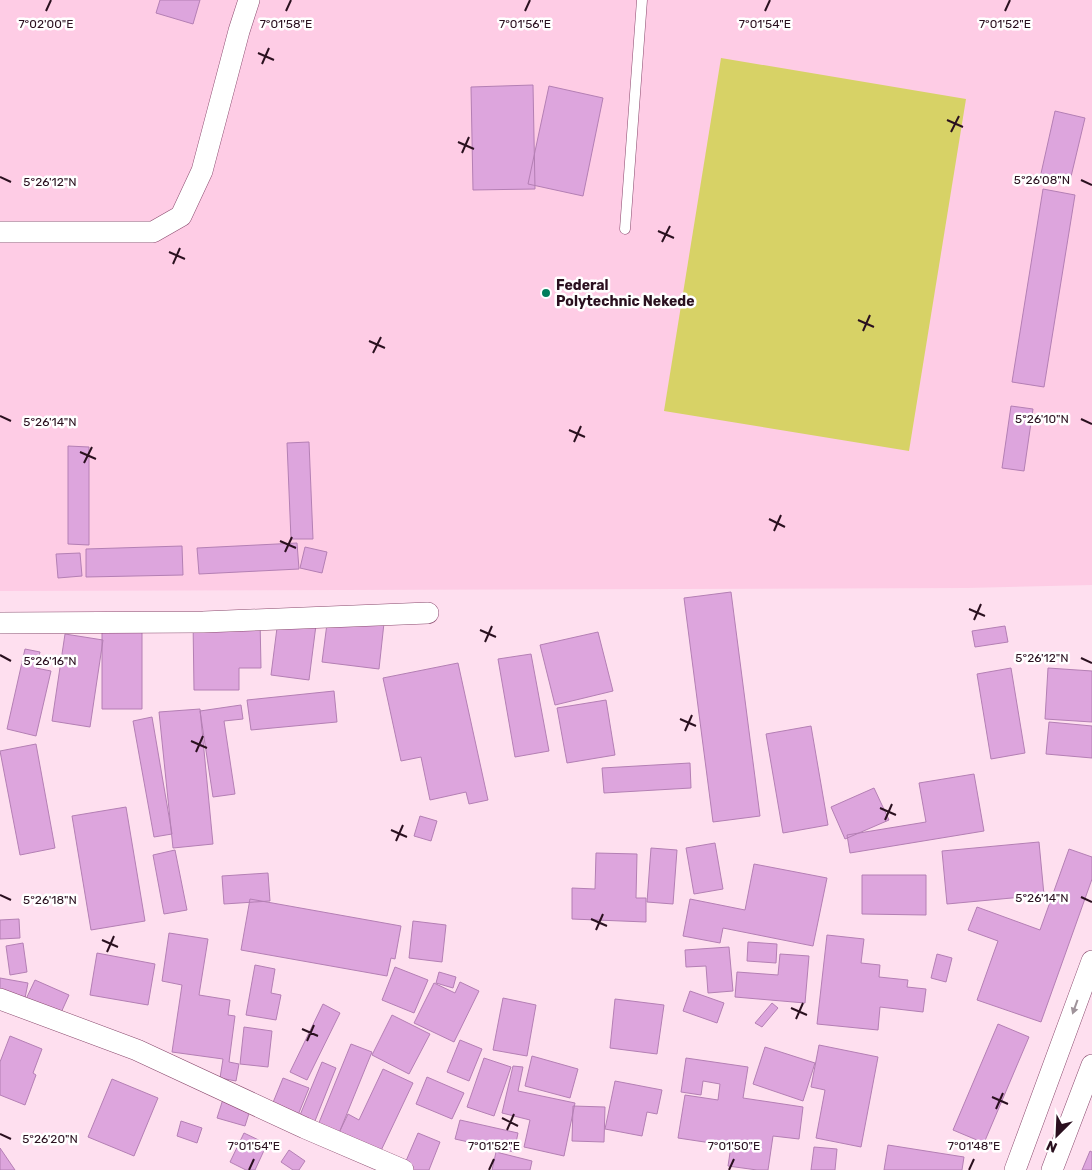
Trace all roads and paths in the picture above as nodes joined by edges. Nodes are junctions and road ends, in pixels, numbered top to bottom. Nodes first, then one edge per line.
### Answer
1 (249, 0) edge
2 (642, 0) edge
3 (625, 229) dead end
4 (0, 232) edge
5 (428, 613) dead end
6 (0, 623) edge
7 (1092, 961) edge
8 (0, 999) edge
9 (1092, 1065) edge
10 (403, 1170) edge
11 (1015, 1170) edge
12 (1052, 1170) edge

1 - 4 street
2 - 3 lane
5 - 6 street
7 -> 11 street
8 - 10 street
9 - 12 street

